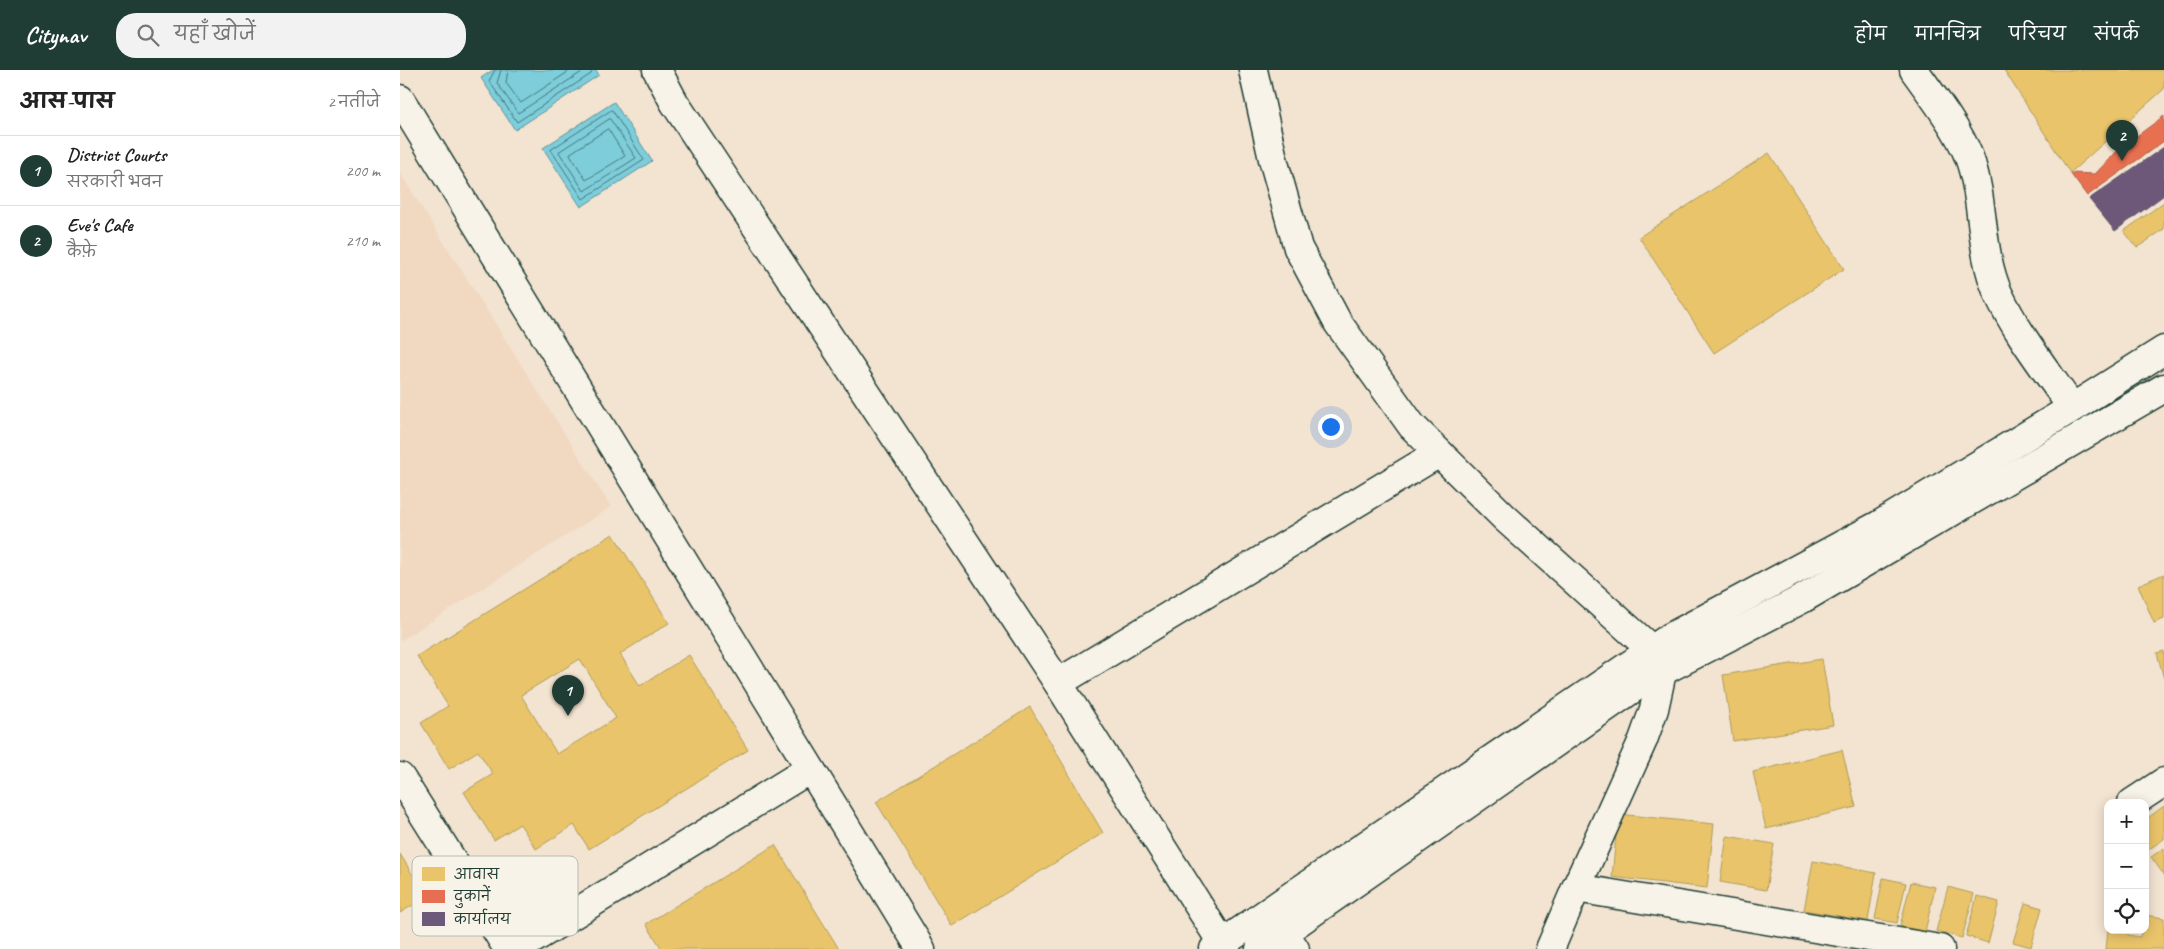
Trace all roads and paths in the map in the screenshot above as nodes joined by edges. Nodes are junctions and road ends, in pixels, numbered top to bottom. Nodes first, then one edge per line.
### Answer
1 (657, 70) edge
2 (1253, 70) edge
3 (1914, 70) edge
4 (400, 99) edge
5 (2163, 353) edge
6 (2164, 388) edge
7 (2072, 408) junction
8 (1439, 453) junction
9 (1657, 661) junction
10 (1058, 683) junction
11 (810, 769) junction
12 (400, 776) edge
13 (2164, 782) edge
14 (2138, 799) edge
15 (450, 856) edge
16 (1576, 888) junction
17 (578, 912) edge
18 (500, 936) edge
19 (538, 936) edge
20 (1289, 941) edge
21 (1221, 947) edge
22 (508, 949) edge
23 (517, 949) edge
24 (921, 949) edge
25 (1260, 949) edge
26 (1550, 949) edge
27 (1940, 949) edge

1 - 10 street
2 - 8 street
3 - 7 street
4 - 11 street
5 - 7 street
6 - 9 street
7 - 9 street
8 - 9 street
8 - 10 street
9 - 16 street
9 - 20 street
9 - 21 street
10 - 21 street
11 - 17 street
11 - 24 street
12 - 15 street
13 - 14 street
16 - 26 street
16 - 27 street
18 - 22 street
19 - 23 street
20 - 25 street

